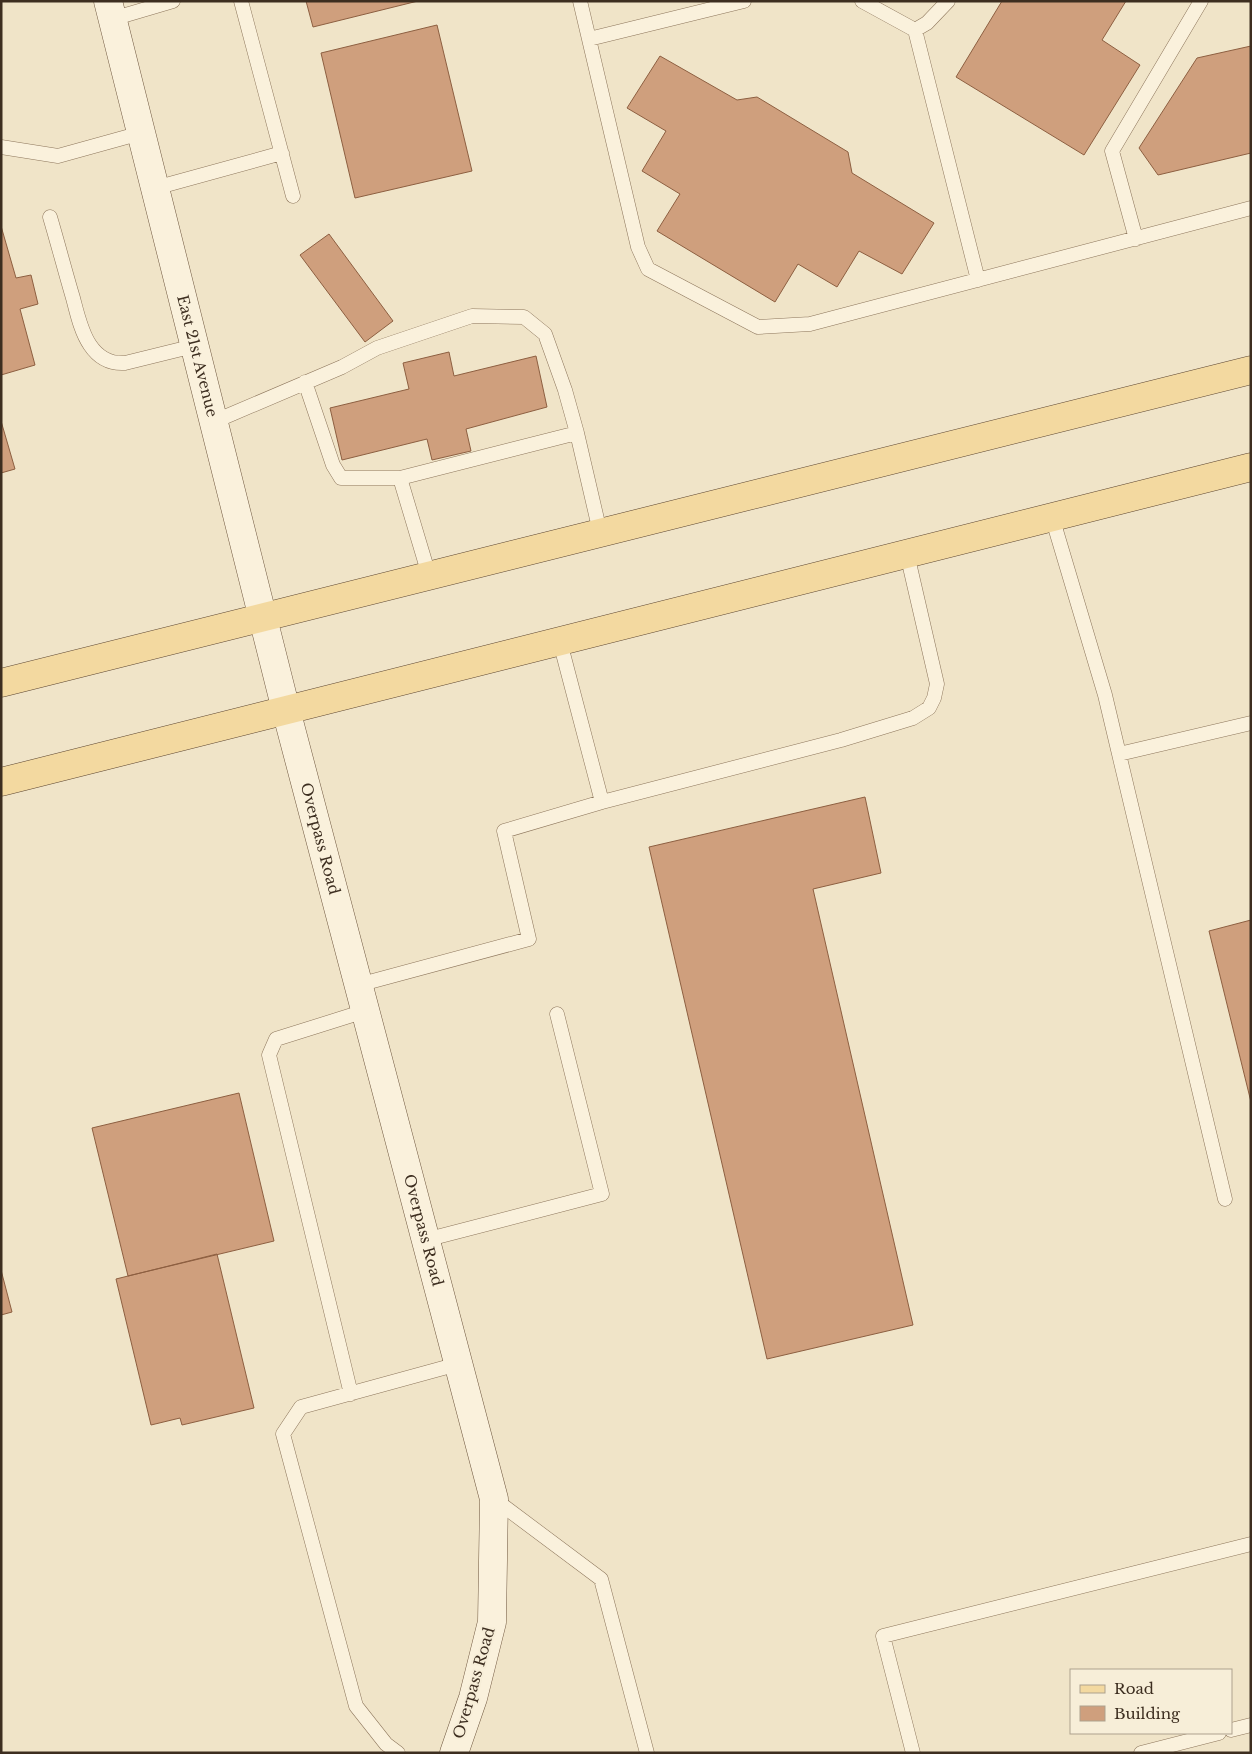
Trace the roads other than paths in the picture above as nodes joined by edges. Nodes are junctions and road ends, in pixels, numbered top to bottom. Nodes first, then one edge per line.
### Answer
1 (173, 1) edge
2 (241, 1) edge
3 (580, 1) edge
4 (744, 1) edge
5 (862, 1) edge
6 (948, 1) edge
7 (1200, 1) edge
8 (110, 10) edge
9 (915, 30) junction
10 (589, 39) junction
11 (141, 133) junction
12 (1, 148) edge
13 (282, 153) junction
14 (155, 188) junction
15 (293, 196) dead end
16 (1251, 208) edge
17 (50, 216) dead end
18 (1136, 239) junction
19 (978, 280) junction
20 (194, 346) junction
21 (1251, 370) edge
22 (306, 382) junction
23 (213, 422) junction
24 (577, 433) junction
25 (1251, 467) edge
26 (400, 478) junction
27 (1052, 518) junction
28 (600, 532) junction
29 (907, 554) junction
30 (428, 575) junction
31 (262, 617) junction
32 (560, 642) junction
33 (1, 683) edge
34 (286, 710) junction
35 (1251, 723) edge
36 (1119, 754) junction
37 (1, 782) edge
38 (602, 802) junction
39 (358, 985) junction
40 (365, 1011) junction
41 (557, 1014) dead end
42 (1225, 1199) dead end
43 (425, 1240) junction
44 (458, 1364) junction
45 (352, 1394) junction
46 (494, 1499) junction
47 (1251, 1544) edge
48 (1251, 1725) edge
49 (1232, 1730) edge
50 (1215, 1734) edge
51 (398, 1753) edge
52 (454, 1753) edge
53 (647, 1753) edge
54 (913, 1753) edge
55 (1141, 1753) edge

1 - 8 lane
2 - 13 lane
3 - 10 lane
4 - 10 lane
5 - 9 lane
6 - 9 lane
7 - 18 lane
8 - 11 main road, East 21st Avenue
9 - 19 lane
10 - 19 lane
11 - 12 lane
11 - 14 main road, East 21st Avenue
13 - 14 lane
13 - 15 lane
14 - 20 main road, East 21st Avenue
16 - 18 lane
17 - 20 lane
18 - 19 lane
20 - 23 main road, East 21st Avenue
21 - 28 main road
22 - 23 lane
22 - 24 lane
22 - 26 lane
23 - 31 main road, East 21st Avenue
24 - 26 lane
24 - 28 lane
25 - 27 main road
26 - 30 lane
27 - 29 main road
27 - 36 lane
28 - 30 main road
29 - 32 main road
29 - 38 lane
30 - 31 main road
31 - 33 main road
31 - 34 main road, East 21st Avenue
32 - 34 main road
32 - 38 lane
34 - 37 main road
34 - 39 main road, Overpass Road
35 - 36 lane
36 - 42 lane
38 - 39 lane
39 - 40 main road, Overpass Road
40 - 43 main road, Overpass Road
40 - 45 lane
41 - 43 lane
43 - 44 main road, Overpass Road
44 - 45 lane
44 - 46 main road, Overpass Road
45 - 51 lane
46 - 52 main road, Overpass Road
46 - 53 lane
47 - 54 lane
48 - 49 lane
50 - 55 lane

